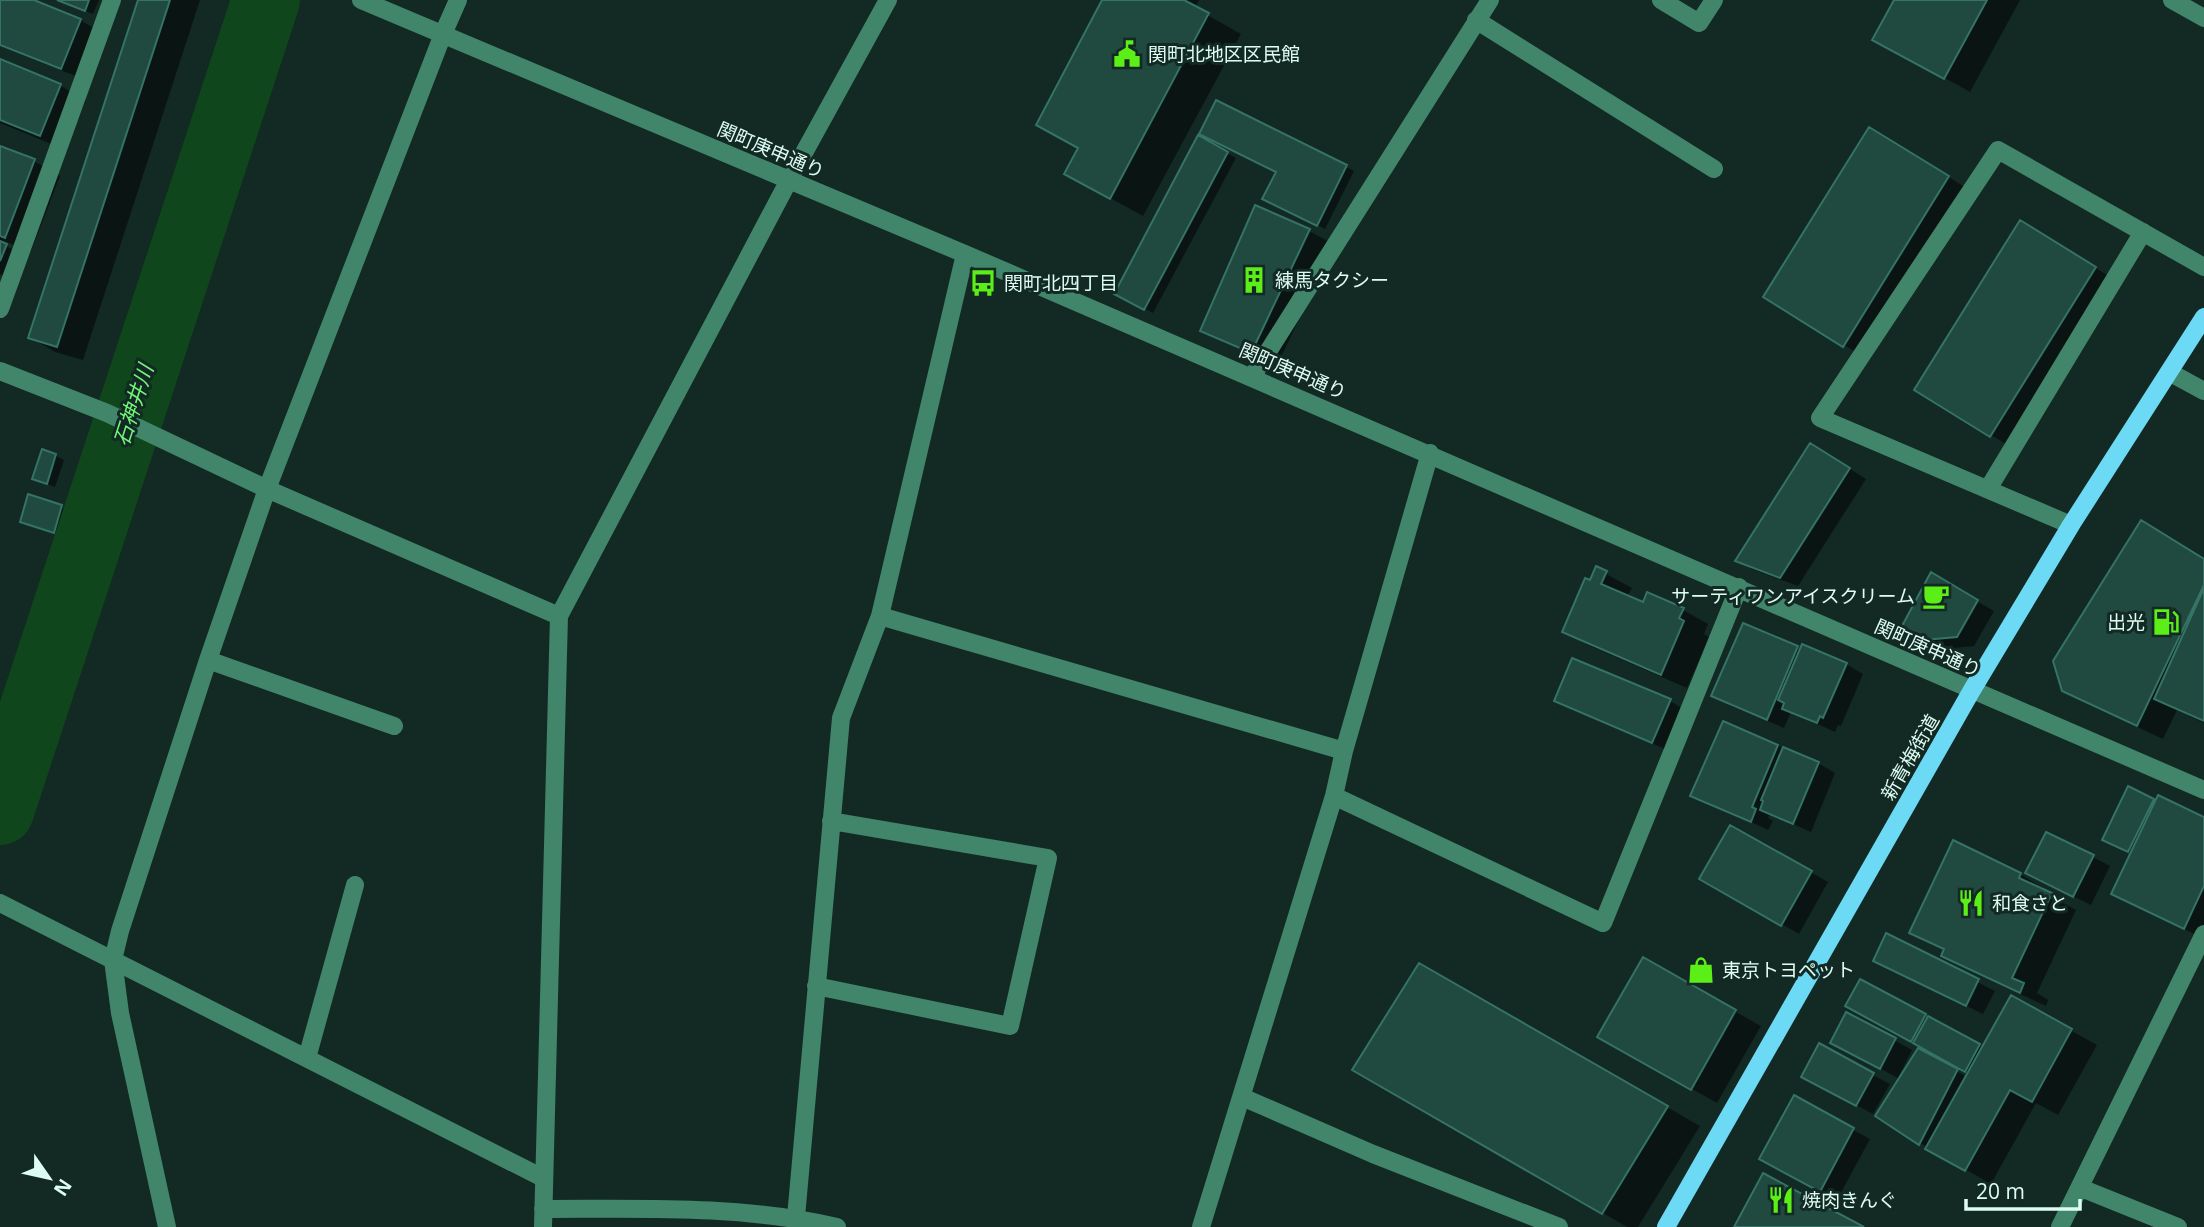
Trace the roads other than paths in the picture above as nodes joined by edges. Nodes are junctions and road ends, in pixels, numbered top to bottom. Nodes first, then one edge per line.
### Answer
1 (112, 0) edge
2 (361, 0) edge
3 (458, 0) edge
4 (888, 0) edge
5 (1490, 0) edge
6 (1661, 0) edge
7 (1714, 0) edge
8 (2172, 0) edge
9 (2204, 18) edge
10 (1476, 20) junction
11 (443, 34) junction
12 (1714, 169) dead end
13 (789, 180) junction
14 (2143, 232) junction
15 (965, 254) junction
16 (2204, 267) edge
17 (0, 309) edge
18 (2204, 317) edge
19 (0, 371) edge
20 (2169, 372) junction
21 (1252, 377) junction
22 (2204, 391) edge
23 (1430, 453) junction
24 (267, 489) junction
25 (1988, 489) junction
26 (2071, 525) junction
27 (1739, 587) junction
28 (559, 616) junction
29 (880, 616) junction
30 (208, 660) junction
31 (1972, 690) junction
32 (394, 726) dead end
33 (1344, 751) junction
34 (2204, 790) edge
35 (1334, 796) junction
36 (831, 821) junction
37 (355, 885) dead end
38 (0, 903) edge
39 (2204, 934) edge
40 (113, 961) junction
41 (816, 986) junction
42 (307, 1058) junction
43 (1242, 1097) junction
44 (543, 1178) junction
45 (2081, 1188) junction
46 (543, 1209) junction
47 (796, 1217) junction
48 (167, 1227) edge
49 (543, 1227) edge
50 (837, 1227) edge
51 (1201, 1227) edge
52 (1559, 1227) edge
53 (1666, 1227) edge
54 (2060, 1227) edge
55 (2178, 1227) edge

1 - 17 street
2 - 11 street, 関町庚申通り
3 - 11 street
4 - 13 street
5 - 10 street
6 - 7 street
8 - 9 street
10 - 12 street
10 - 21 street
11 - 13 street, 関町庚申通り
11 - 24 street
13 - 15 street, 関町庚申通り
13 - 28 street
14 - 16 street
14 - 25 street
14 - 25 street
15 - 21 street, 関町庚申通り
15 - 29 street
18 - 20 main road, 新青梅街道
19 - 24 street
20 - 22 street
20 - 26 main road, 新青梅街道
21 - 23 street, 関町庚申通り
23 - 27 street, 関町庚申通り
23 - 33 street
24 - 28 street
24 - 30 street
25 - 26 street
26 - 31 main road, 新青梅街道
27 - 31 street, 関町庚申通り
27 - 35 street
28 - 44 street
29 - 33 street
29 - 36 street
30 - 32 street
30 - 40 street
31 - 34 street, 関町庚申通り
31 - 53 main road, 新青梅街道
33 - 35 street
35 - 43 street
36 - 41 street
36 - 41 street
37 - 42 street
38 - 40 street
39 - 45 street
40 - 42 street
40 - 48 street
41 - 47 street
42 - 44 street
43 - 51 street
43 - 52 street
44 - 46 street
45 - 54 street
45 - 55 street
46 - 47 street
46 - 49 street
47 - 50 street

